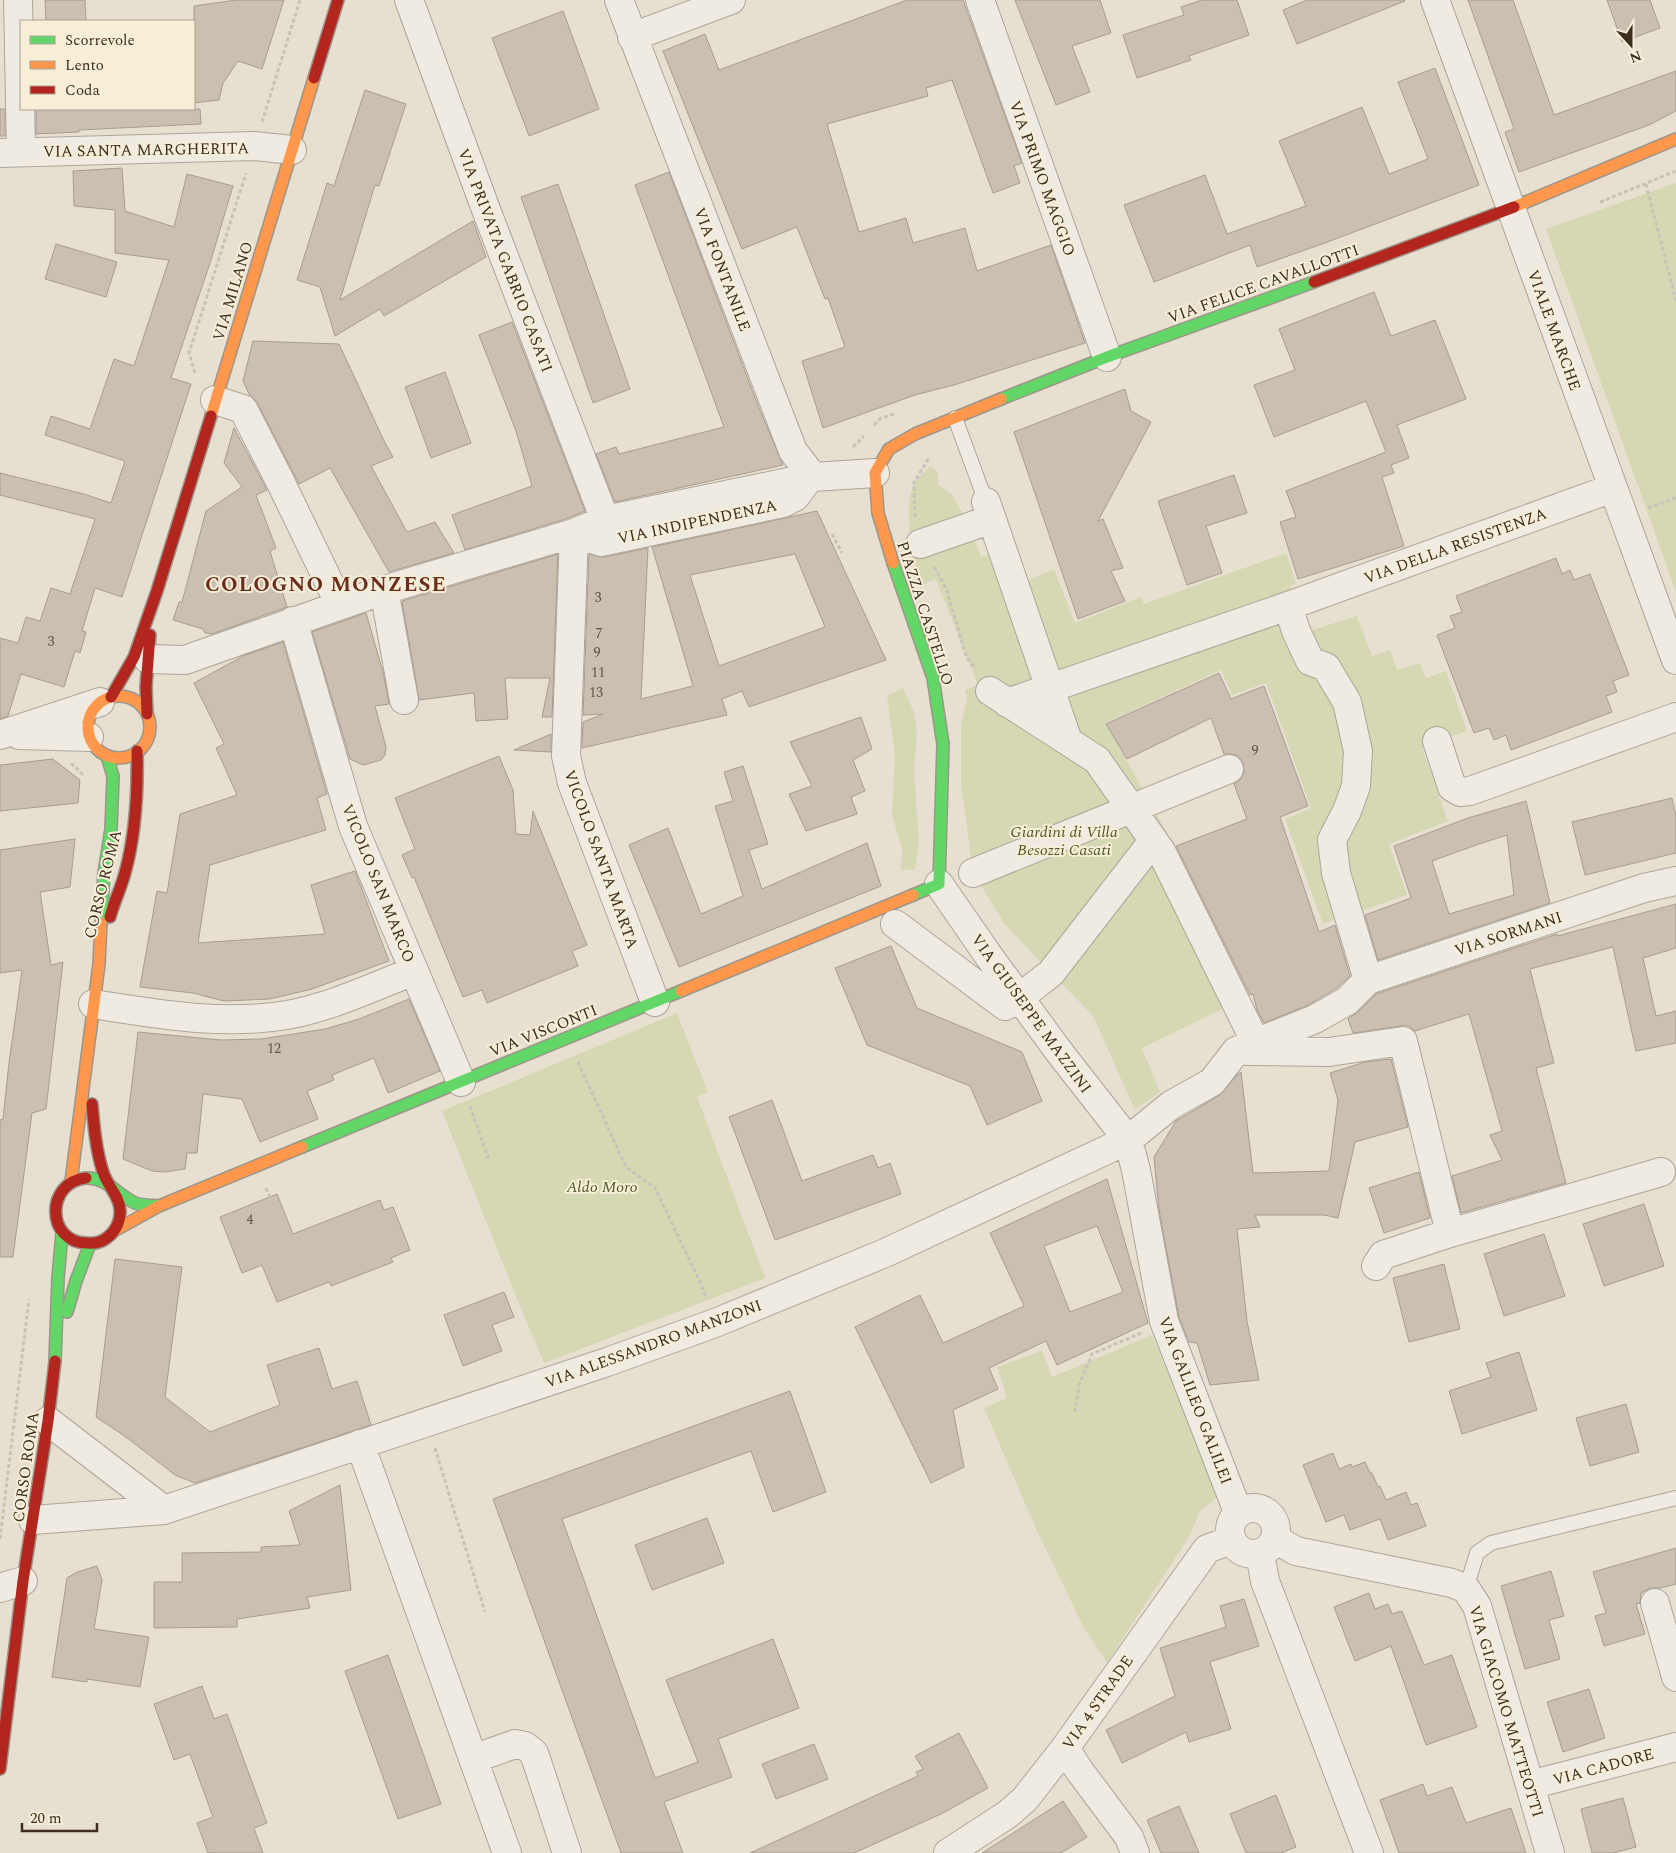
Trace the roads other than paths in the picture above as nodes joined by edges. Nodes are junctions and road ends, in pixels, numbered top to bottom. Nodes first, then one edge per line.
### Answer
1 (18, 0) edge
2 (338, 0) edge
3 (409, 0) edge
4 (619, 0) edge
5 (731, 0) edge
6 (980, 0) edge
7 (1435, 0) edge
8 (632, 37) junction
9 (1676, 139) edge
10 (292, 150) junction
11 (10, 152) edge
12 (1511, 208) junction
13 (1107, 357) junction
14 (215, 400) junction
15 (955, 418) junction
16 (875, 473) junction
17 (812, 477) junction
18 (1613, 488) junction
19 (989, 510) junction
20 (605, 520) junction
21 (574, 534) junction
22 (920, 544) dead end
23 (384, 590) junction
24 (157, 591) junction
25 (1292, 604) junction
26 (340, 605) junction
27 (295, 625) junction
28 (148, 659) junction
29 (1676, 660) edge
30 (1050, 688) junction
31 (105, 699) junction
32 (404, 700) dead end
33 (147, 714) junction
34 (1676, 717) edge
35 (0, 735) edge
36 (1437, 741) dead end
37 (1068, 742) junction
38 (98, 747) junction
39 (137, 751) junction
40 (1229, 769) dead end
41 (1131, 809) junction
42 (1154, 841) junction
43 (973, 873) dead end
44 (1676, 881) edge
45 (939, 884) junction
46 (895, 924) dead end
47 (99, 964) junction
48 (414, 971) junction
49 (1368, 980) junction
50 (1019, 998) junction
51 (655, 1002) junction
52 (93, 1004) junction
53 (1246, 1047) junction
54 (87, 1065) junction
55 (464, 1091) junction
56 (1128, 1140) junction
57 (1661, 1172) dead end
58 (71, 1182) junction
59 (108, 1184) junction
60 (159, 1206) junction
61 (114, 1231) junction
62 (62, 1233) junction
63 (1450, 1233) junction
64 (90, 1244) junction
65 (1376, 1266) dead end
66 (57, 1347) junction
67 (48, 1421) junction
68 (360, 1444) junction
69 (1676, 1498) edge
70 (164, 1510) junction
71 (1238, 1512) junction
72 (34, 1520) junction
73 (1231, 1540) junction
74 (1268, 1546) junction
75 (11, 1584) edge
76 (1466, 1589) junction
77 (1655, 1603) dead end
78 (1676, 1677) edge
79 (1676, 1746) edge
80 (1065, 1748) junction
81 (473, 1759) junction
82 (0, 1769) edge
83 (1530, 1785) junction
84 (507, 1853) edge
85 (567, 1853) edge
86 (948, 1853) edge
87 (1134, 1853) edge
88 (1369, 1853) edge
89 (1550, 1853) edge

1 - 11 street
2 - 10 main road, VIA MILANO
3 - 20 street, VIA PRIVATA GABRIO CASATI
4 - 8 street, VIA FONTANILE
5 - 8 street
6 - 13 street, VIA PRIMO MAGGIO
7 - 12 street, VIALE MARCHE
8 - 17 street, VIA FONTANILE
9 - 12 main road, VIA FELICE CAVALLOTTI
10 - 11 street, VIA SANTA MARGHERITA
10 - 14 main road, VIA MILANO
12 - 13 main road, VIA FELICE CAVALLOTTI
12 - 18 street, VIALE MARCHE
13 - 15 main road, VIA FELICE CAVALLOTTI
14 - 24 main road, VIA MILANO
14 - 26 street
15 - 16 main road, VIA FELICE CAVALLOTTI
15 - 19 lane
16 - 17 street
16 - 45 main road, PIAZZA CASTELLO
17 - 20 street, VIA INDIPENDENZA
17 - 21 street, VIA INDIPENDENZA
18 - 25 street, VIA DELLA RESISTENZA
18 - 29 street, VIALE MARCHE
19 - 22 street
19 - 30 street
20 - 21 street, VIA INDIPENDENZA
21 - 23 street, VIA INDIPENDENZA
21 - 51 street, VICOLO SANTA MARTA
23 - 26 street, VIA INDIPENDENZA
23 - 32 street
24 - 28 main road, VIA MILANO
24 - 31 main road, VIA MILANO
25 - 30 street, VIA DELLA RESISTENZA
25 - 49 street
26 - 27 street, VIA INDIPENDENZA
27 - 28 street, VIA INDIPENDENZA
27 - 48 street, VICOLO SAN MARCO
28 - 33 main road, VIA MILANO
30 - 37 street
30 - 37 street, VIA DELLA RESISTENZA
31 - 33 main road
31 - 35 street
31 - 38 main road
33 - 39 main road
34 - 36 street
35 - 38 street
37 - 41 street
38 - 39 main road
38 - 47 main road, CORSO ROMA
39 - 47 main road, CORSO ROMA
40 - 41 street
41 - 42 street
41 - 43 street
42 - 50 street
42 - 53 street
44 - 49 street, VIA SORMANI
45 - 50 street, VIA GIUSEPPE MAZZINI
45 - 51 main road, VIA VISCONTI
46 - 50 street
47 - 52 main road, CORSO ROMA
48 - 52 street
48 - 55 street, VICOLO SAN MARCO
49 - 53 street, VIA SORMANI
50 - 56 street, VIA GIUSEPPE MAZZINI
51 - 55 main road, VIA VISCONTI
52 - 54 main road, CORSO ROMA
53 - 56 street, VIA ALESSANDRO MANZONI
53 - 63 street
54 - 58 main road, CORSO ROMA
54 - 59 main road, CORSO ROMA
55 - 60 main road, VIA VISCONTI
56 - 68 street, VIA ALESSANDRO MANZONI
56 - 71 street, VIA GALILEO GALILEI
57 - 63 street
58 - 59 main road
58 - 62 main road, CORSO ROMA
59 - 60 main road
59 - 61 main road, CORSO ROMA
60 - 61 main road, VIA VISCONTI
61 - 64 main road
62 - 64 main road
62 - 66 main road, CORSO ROMA
63 - 65 street
64 - 66 main road, CORSO ROMA
66 - 67 main road, CORSO ROMA
67 - 70 street
67 - 72 main road, CORSO ROMA
68 - 70 street, VIA ALESSANDRO MANZONI
68 - 81 street
69 - 76 lane
70 - 72 street, VIA ALESSANDRO MANZONI
71 - 73 street
71 - 74 street
72 - 75 main road, CORSO ROMA
73 - 74 street
73 - 80 street, VIA 4 STRADE
74 - 76 street, VIA GIACOMO MATTEOTTI
74 - 88 street
75 - 82 main road, CORSO ROMA
76 - 83 street, VIA GIACOMO MATTEOTTI
77 - 78 street
79 - 83 street, VIA CADORE
80 - 86 street, VIA 4 STRADE
80 - 87 street
81 - 84 street
81 - 85 street
83 - 89 street, VIA GIACOMO MATTEOTTI

